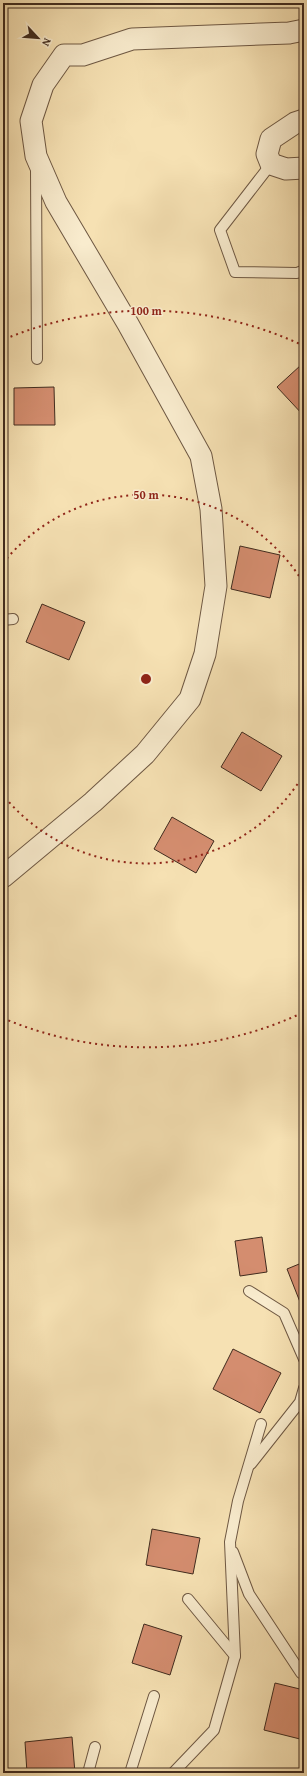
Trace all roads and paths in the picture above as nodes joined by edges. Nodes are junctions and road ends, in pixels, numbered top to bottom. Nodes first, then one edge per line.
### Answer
1 (304, 30) edge
2 (304, 120) edge
3 (36, 156) junction
4 (271, 164) junction
5 (304, 168) edge
6 (304, 270) edge
7 (37, 358) dead end
8 (3, 877) edge
9 (249, 1291) dead end
10 (304, 1359) edge
11 (304, 1388) edge
12 (262, 1424) dead end
13 (248, 1469) junction
14 (230, 1542) junction
15 (188, 1599) dead end
16 (235, 1656) junction
17 (301, 1674) dead end
18 (154, 1696) dead end
19 (96, 1747) dead end
20 (88, 1773) edge
21 (130, 1773) edge
22 (173, 1773) edge

1 - 3 street
2 - 4 street
3 - 7 lane
3 - 8 street
4 - 5 street
4 - 6 lane
9 - 10 lane
11 - 13 lane
12 - 13 lane
13 - 14 lane
14 - 16 lane
14 - 17 lane
15 - 16 lane
16 - 22 lane
18 - 21 lane
19 - 20 lane

